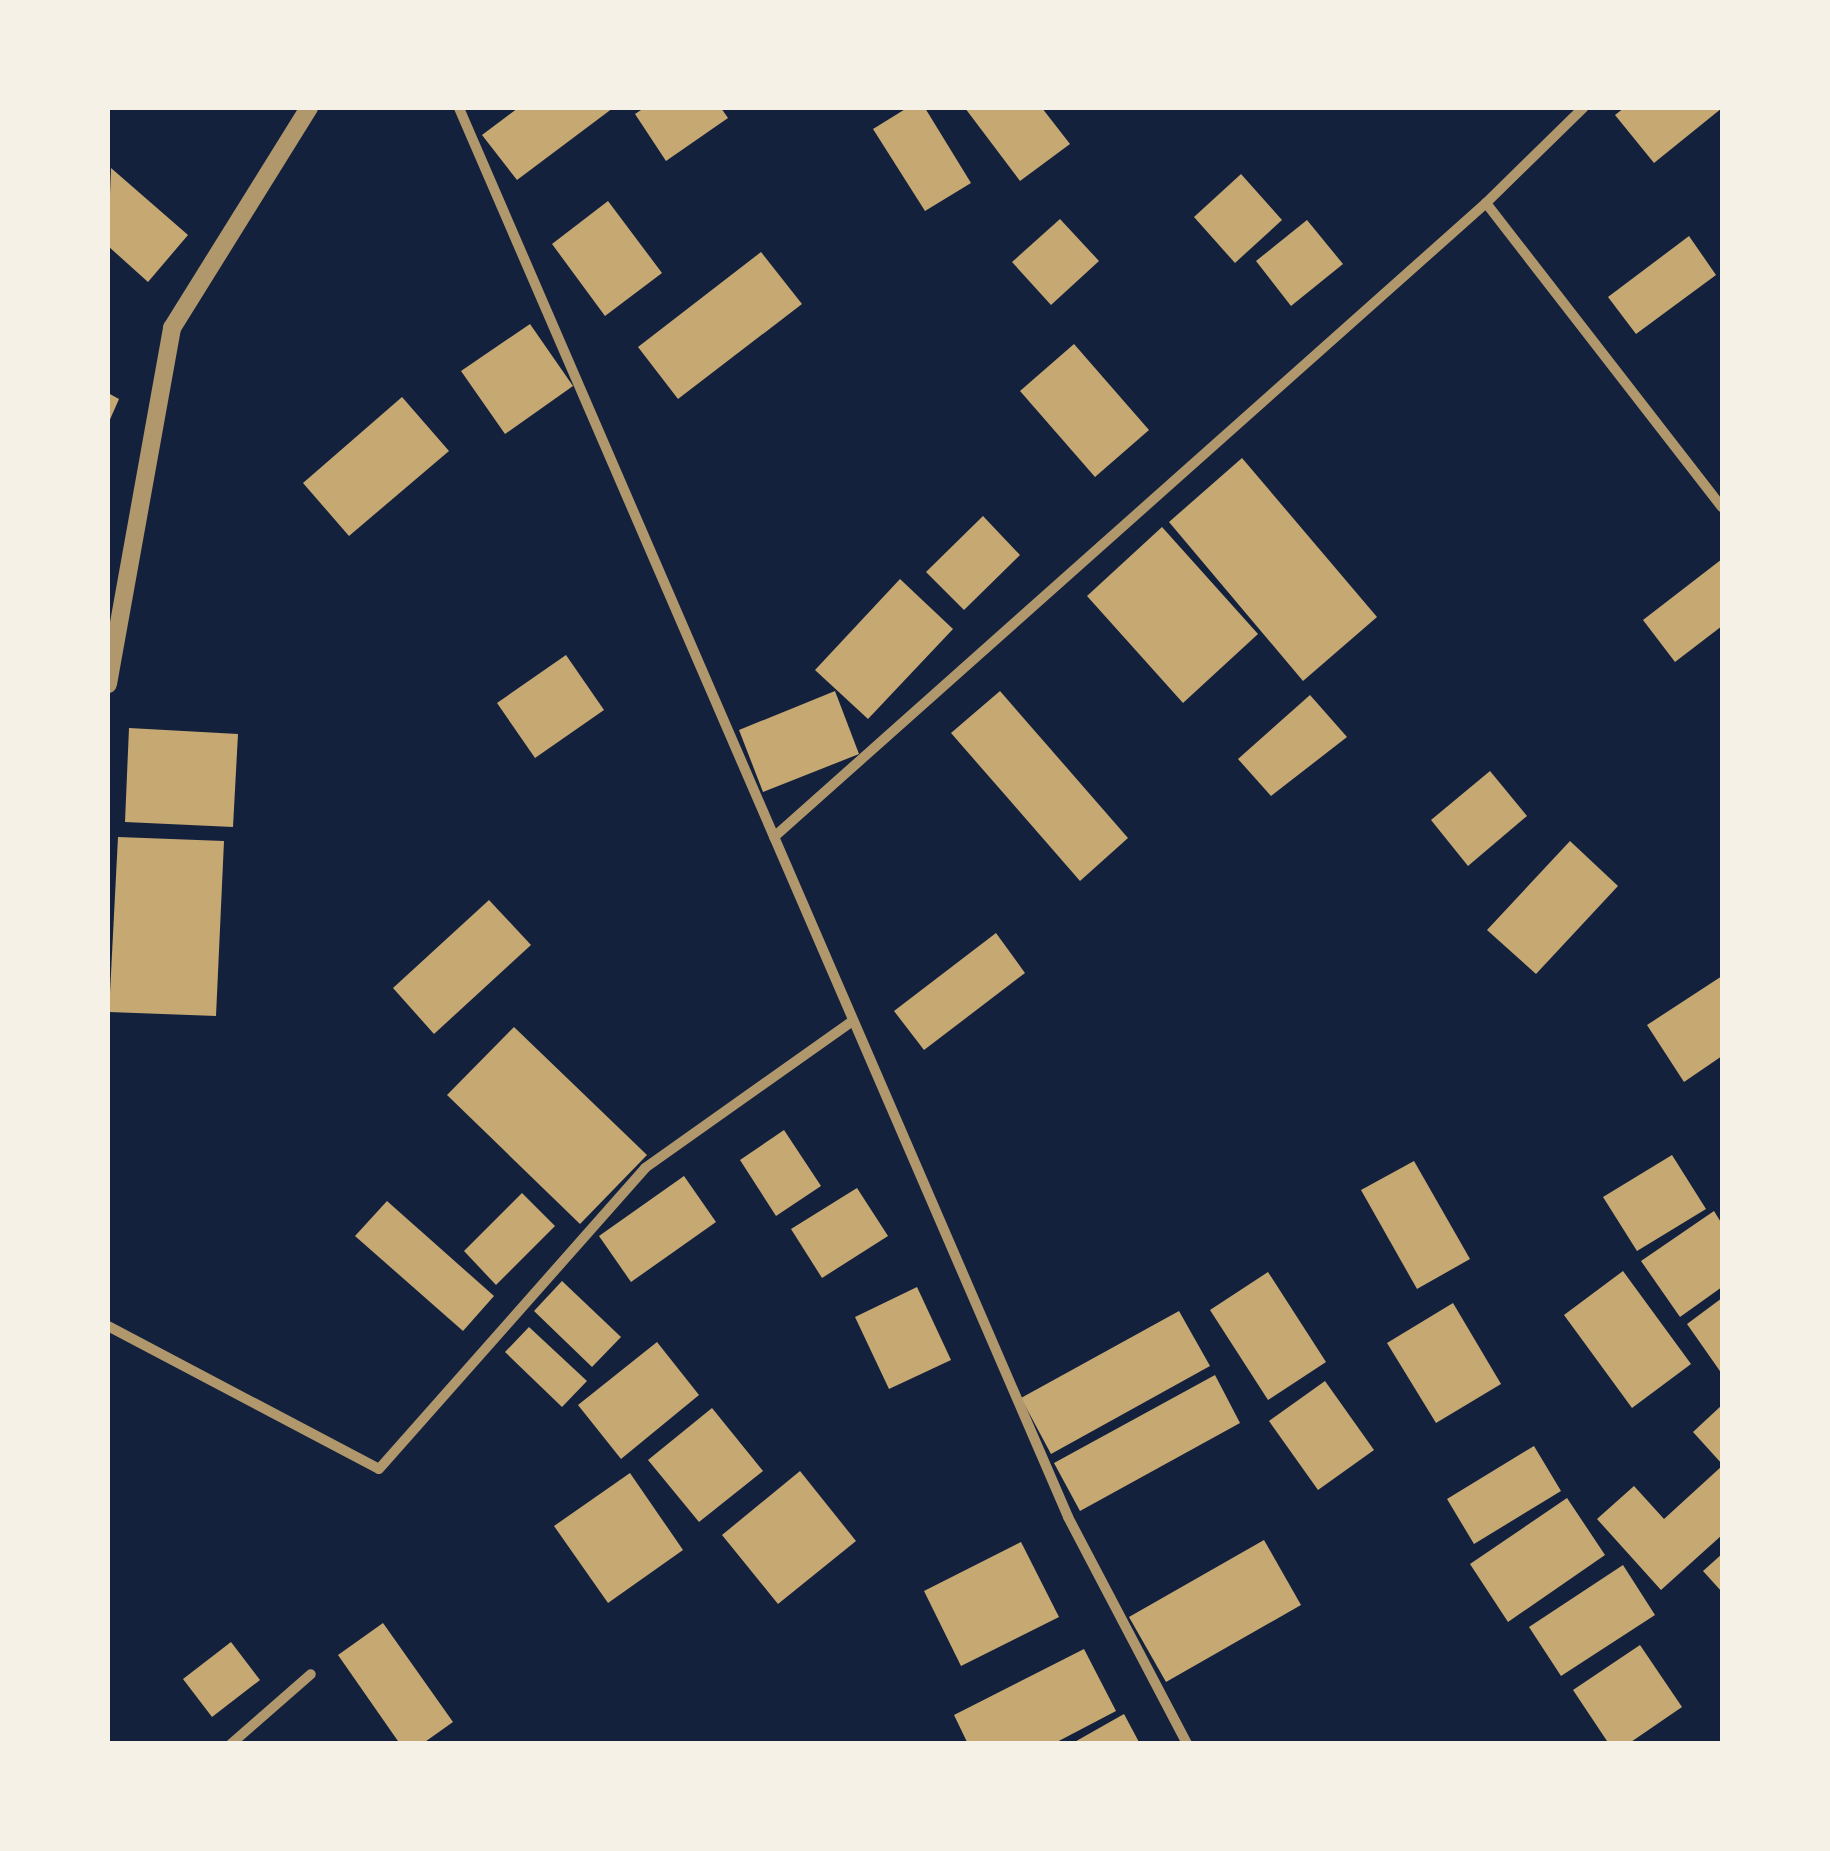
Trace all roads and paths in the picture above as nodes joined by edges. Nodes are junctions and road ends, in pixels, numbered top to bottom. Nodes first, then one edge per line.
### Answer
1 (308, 108) edge
2 (459, 108) edge
3 (1584, 108) edge
4 (1486, 203) junction
5 (1722, 507) edge
6 (108, 684) edge
7 (774, 837) junction
8 (853, 1021) junction
9 (108, 1326) edge
10 (311, 1674) dead end
11 (231, 1744) edge
12 (1187, 1744) edge

1 - 6 street
2 - 7 street
3 - 4 street
4 - 5 street
4 - 7 street
7 - 8 street
8 - 9 street
8 - 12 street
10 - 11 street

